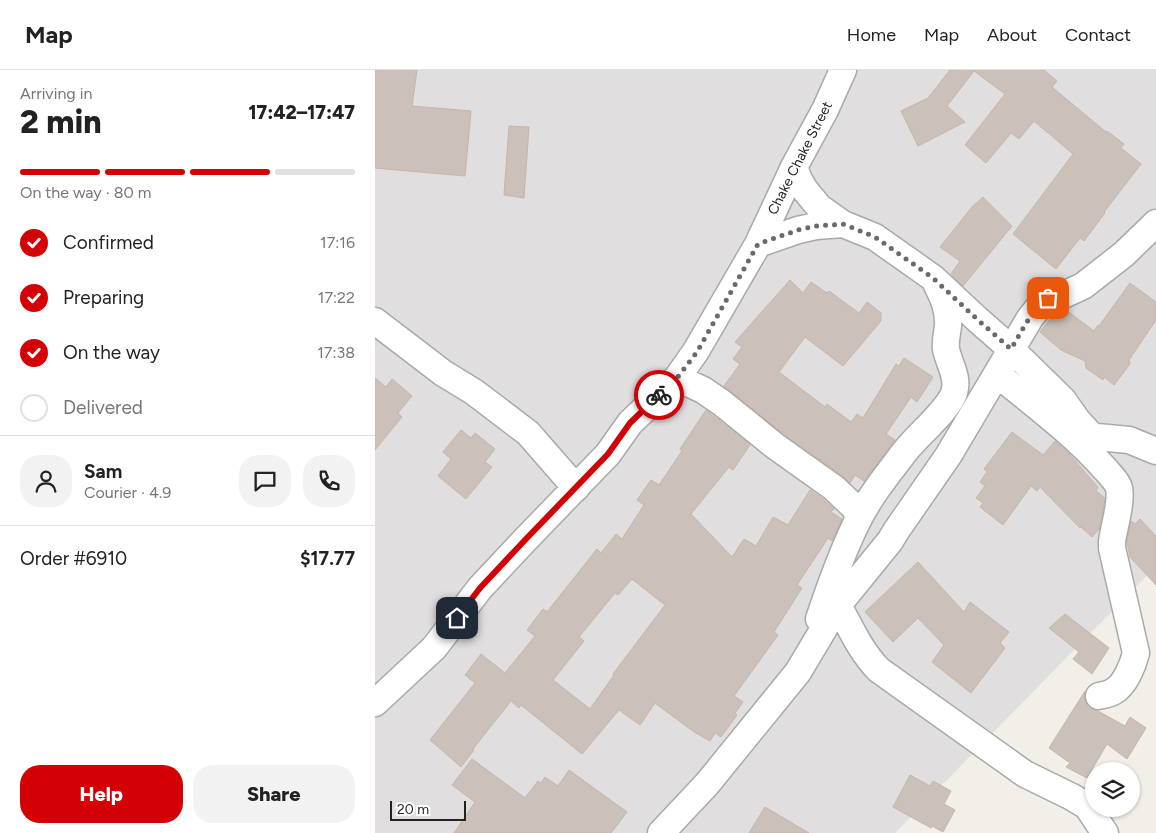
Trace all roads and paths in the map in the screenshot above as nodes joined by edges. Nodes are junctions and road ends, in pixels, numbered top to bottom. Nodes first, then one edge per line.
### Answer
1 (843, 70) edge
2 (794, 167) junction
3 (1156, 223) edge
4 (843, 224) junction
5 (758, 244) junction
6 (933, 278) junction
7 (375, 321) edge
8 (1011, 349) junction
9 (997, 374) junction
10 (677, 378) junction
11 (1083, 435) junction
12 (1156, 451) edge
13 (576, 488) junction
14 (858, 519) junction
15 (838, 605) junction
16 (809, 654) junction
17 (1099, 696) dead end
18 (375, 703) edge
19 (661, 833) edge
20 (1105, 833) edge

1 - 2 street, Chake Chake Street
2 - 4 street
2 - 5 street, Chake Chake Street
3 - 8 street
4 - 5 street
4 - 6 street
5 - 10 street, Chake Chake Street
6 - 8 street
6 - 14 street
7 - 13 street
8 - 9 street
8 - 11 street
9 - 11 street
9 - 15 street
10 - 13 street, Chake Chake Street
10 - 14 street
11 - 12 street
11 - 17 street
13 - 18 street, Chake Chake Street
14 - 16 street
15 - 16 street
15 - 20 street
16 - 19 street

